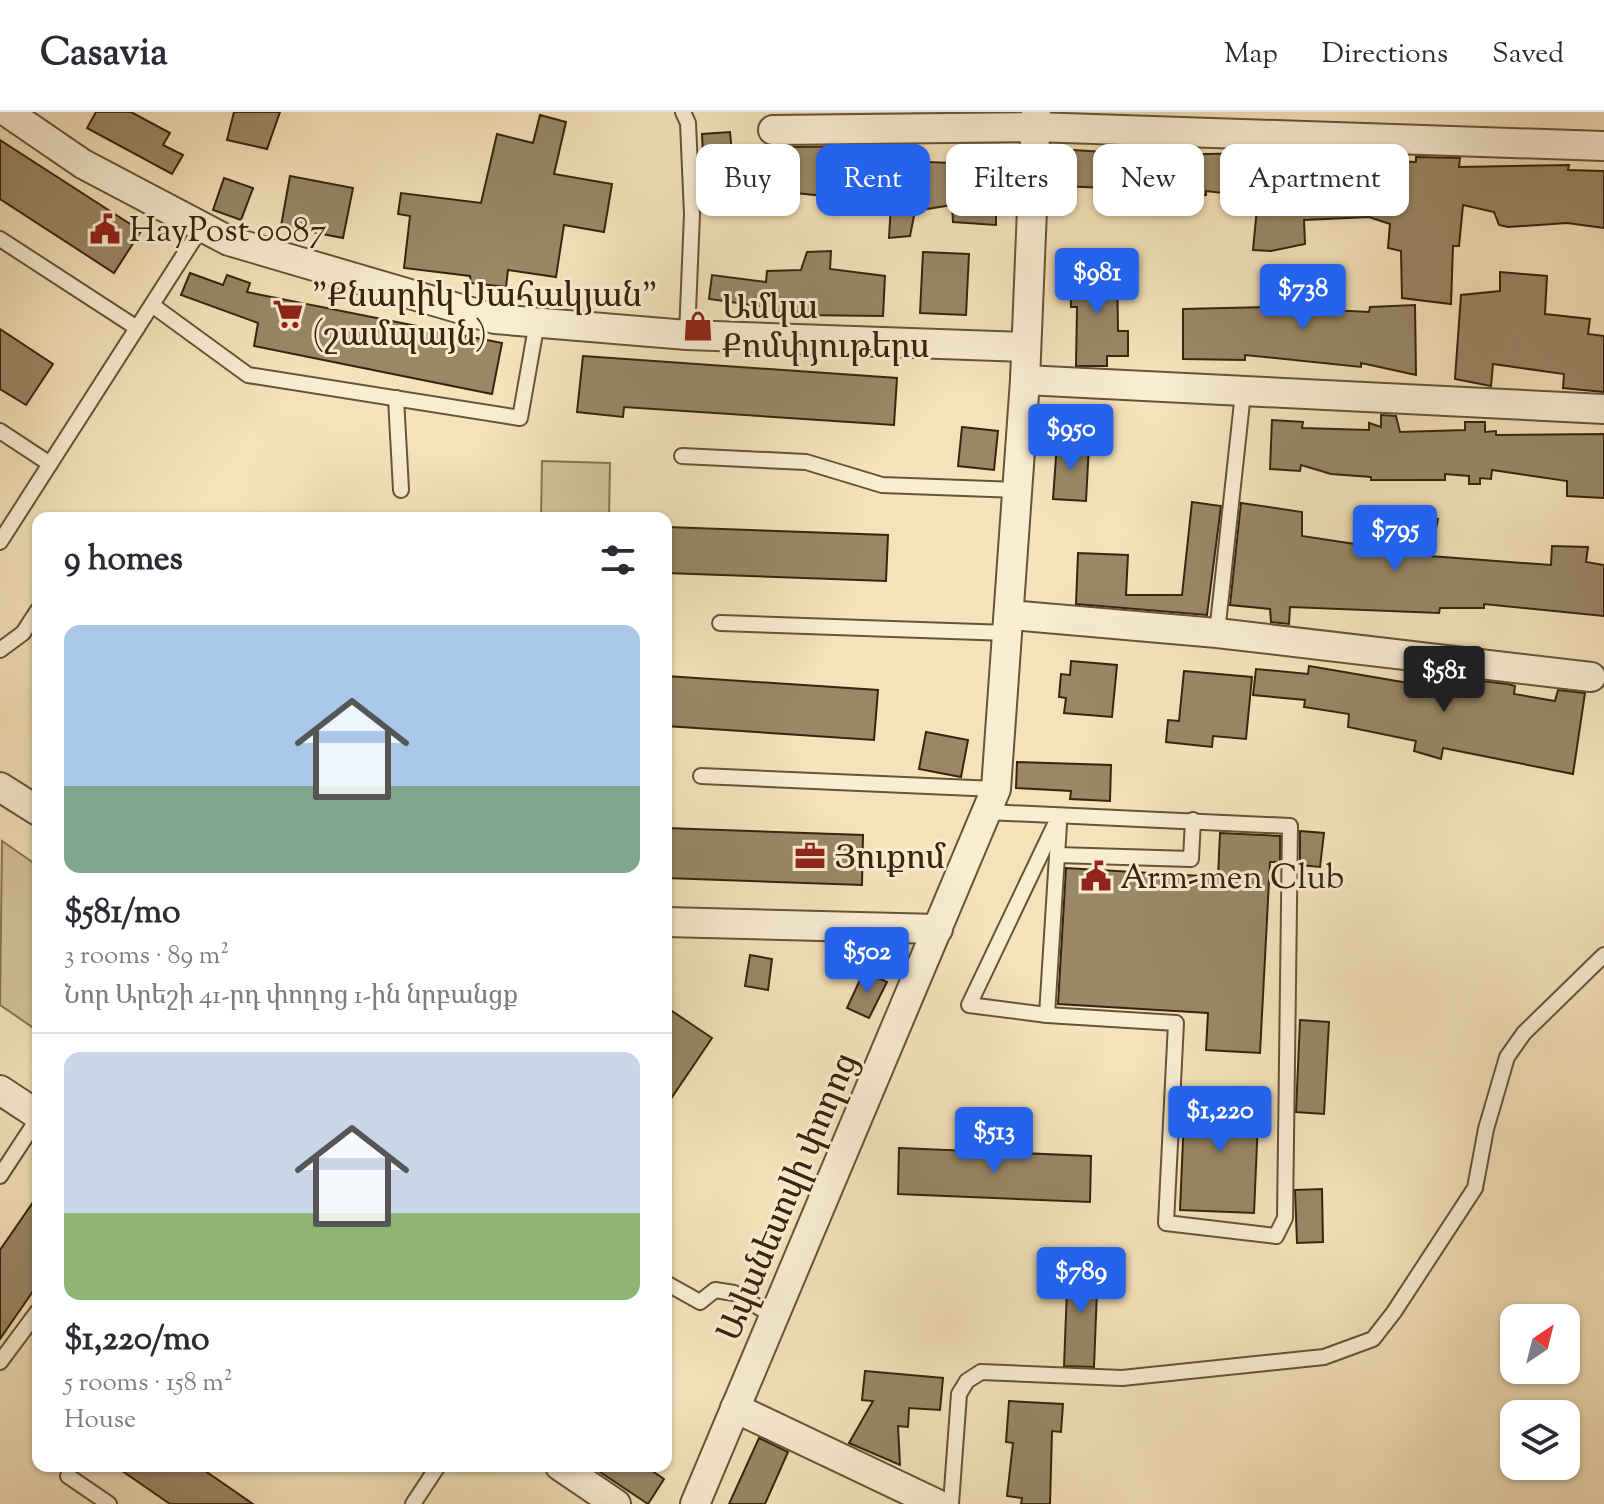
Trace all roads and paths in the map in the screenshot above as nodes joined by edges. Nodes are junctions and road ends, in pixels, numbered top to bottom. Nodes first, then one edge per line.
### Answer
1 (7, 112) edge
2 (683, 112) edge
3 (1035, 119) edge
4 (773, 130) dead end
5 (1604, 146) edge
6 (201, 228) junction
7 (0, 239) edge
8 (152, 305) junction
9 (537, 322) junction
10 (137, 328) junction
11 (687, 335) junction
12 (1025, 347) junction
13 (1025, 380) junction
14 (1243, 393) junction
15 (396, 398) junction
16 (1604, 409) edge
17 (0, 431) edge
18 (682, 456) dead end
19 (50, 464) junction
20 (401, 490) dead end
21 (1018, 490) junction
22 (0, 542) edge
23 (32, 619) edge
24 (720, 623) dead end
25 (1009, 624) junction
26 (1217, 633) junction
27 (0, 650) edge
28 (1591, 677) dead end
29 (701, 776) dead end
30 (0, 787) edge
31 (992, 801) junction
32 (32, 807) edge
33 (1059, 816) junction
34 (1193, 820) junction
35 (1057, 855) junction
36 (672, 922) edge
37 (938, 929) junction
38 (1604, 955) edge
39 (1047, 1015) junction
40 (0, 1090) edge
41 (32, 1112) edge
42 (32, 1125) edge
43 (0, 1176) edge
44 (672, 1286) edge
45 (774, 1316) junction
46 (32, 1319) edge
47 (0, 1362) edge
48 (735, 1408) junction
49 (434, 1472) edge
50 (569, 1472) edge
51 (68, 1476) dead end
52 (109, 1504) edge
53 (413, 1504) edge
54 (616, 1504) edge
55 (695, 1504) edge
56 (937, 1504) edge
57 (951, 1504) edge

1 - 6 street
2 - 11 lane
3 - 4 street
3 - 5 street
3 - 12 street, Ավանեսովի փողոց
6 - 8 lane
6 - 9 street
7 - 10 lane
8 - 10 lane
8 - 15 lane
9 - 11 street
9 - 15 lane
10 - 19 lane
11 - 12 street
12 - 13 street, Ավանեսովի փողոց
13 - 14 street
13 - 21 street, Ավանեսովի փողոց
14 - 16 street
14 - 26 lane
15 - 20 lane
17 - 19 lane
18 - 21 lane
19 - 22 lane
21 - 25 street, Ավանեսովի փողոց
23 - 27 lane
24 - 25 lane
25 - 26 street
25 - 31 street, Ավանեսովի փողոց
26 - 28 street
29 - 31 lane
30 - 32 street
31 - 33 lane
31 - 37 street, Ավանեսովի փողոց
33 - 34 lane
33 - 35 lane
33 - 39 lane
34 - 35 lane
34 - 39 lane
35 - 39 lane
36 - 37 street
37 - 45 street, Ավանեսովի փողոց
38 - 57 lane
40 - 41 street
42 - 43 lane
44 - 45 lane
45 - 48 street, Ավանեսովի փողոց
46 - 47 lane
48 - 55 street, Ավանեսովի փողոց
48 - 56 street
49 - 53 lane
50 - 54 street
51 - 52 lane

